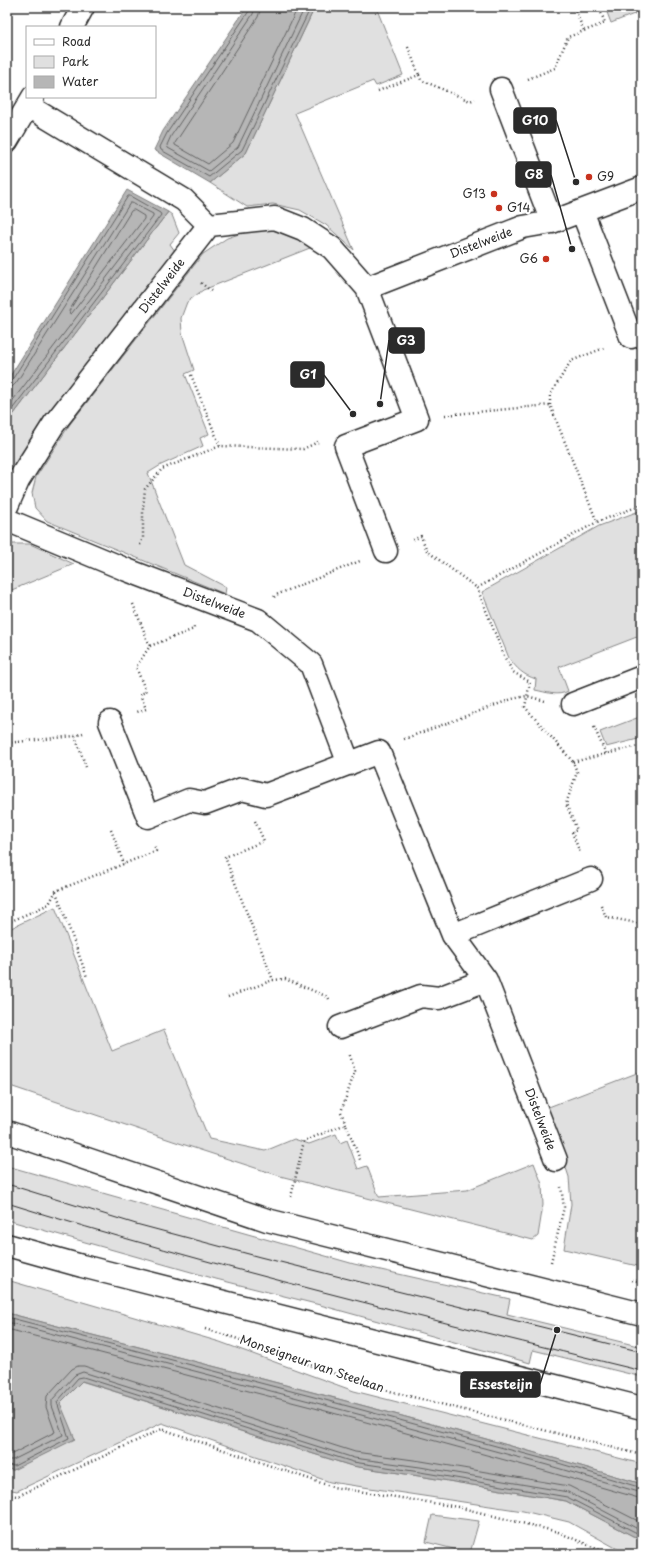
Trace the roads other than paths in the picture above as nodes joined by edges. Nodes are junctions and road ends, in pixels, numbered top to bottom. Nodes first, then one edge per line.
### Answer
1 (83, 7) edge
2 (73, 26) edge
3 (501, 89) road end
4 (30, 101) edge
5 (7, 141) edge
6 (642, 188) edge
7 (582, 211) junction
8 (552, 222) junction
9 (209, 225) junction
10 (367, 288) junction
11 (631, 337) road end
12 (7, 506) edge
13 (7, 520) edge
14 (386, 550) road end
15 (642, 677) edge
16 (573, 704) dead end
17 (110, 722) road end
18 (349, 764) junction
19 (591, 879) road end
20 (453, 936) junction
21 (486, 980) junction
22 (340, 1027) road end
23 (7, 1132) edge
24 (556, 1160) road end
25 (7, 1245) edge
26 (642, 1314) edge
27 (642, 1408) edge

1 - 2 street
3 - 8 street
4 - 5 street
4 - 9 street
6 - 7 street, Distelweide
7 - 8 street, Distelweide
7 - 11 street
8 - 10 street, Distelweide
9 - 10 street
9 - 12 street, Distelweide
10 - 14 street
13 - 18 street, Distelweide
15 - 16 street
17 - 18 street
18 - 20 street, Distelweide
19 - 20 street
20 - 21 street, Distelweide
21 - 22 street
21 - 24 street, Distelweide
23 - 26 street
25 - 27 street

